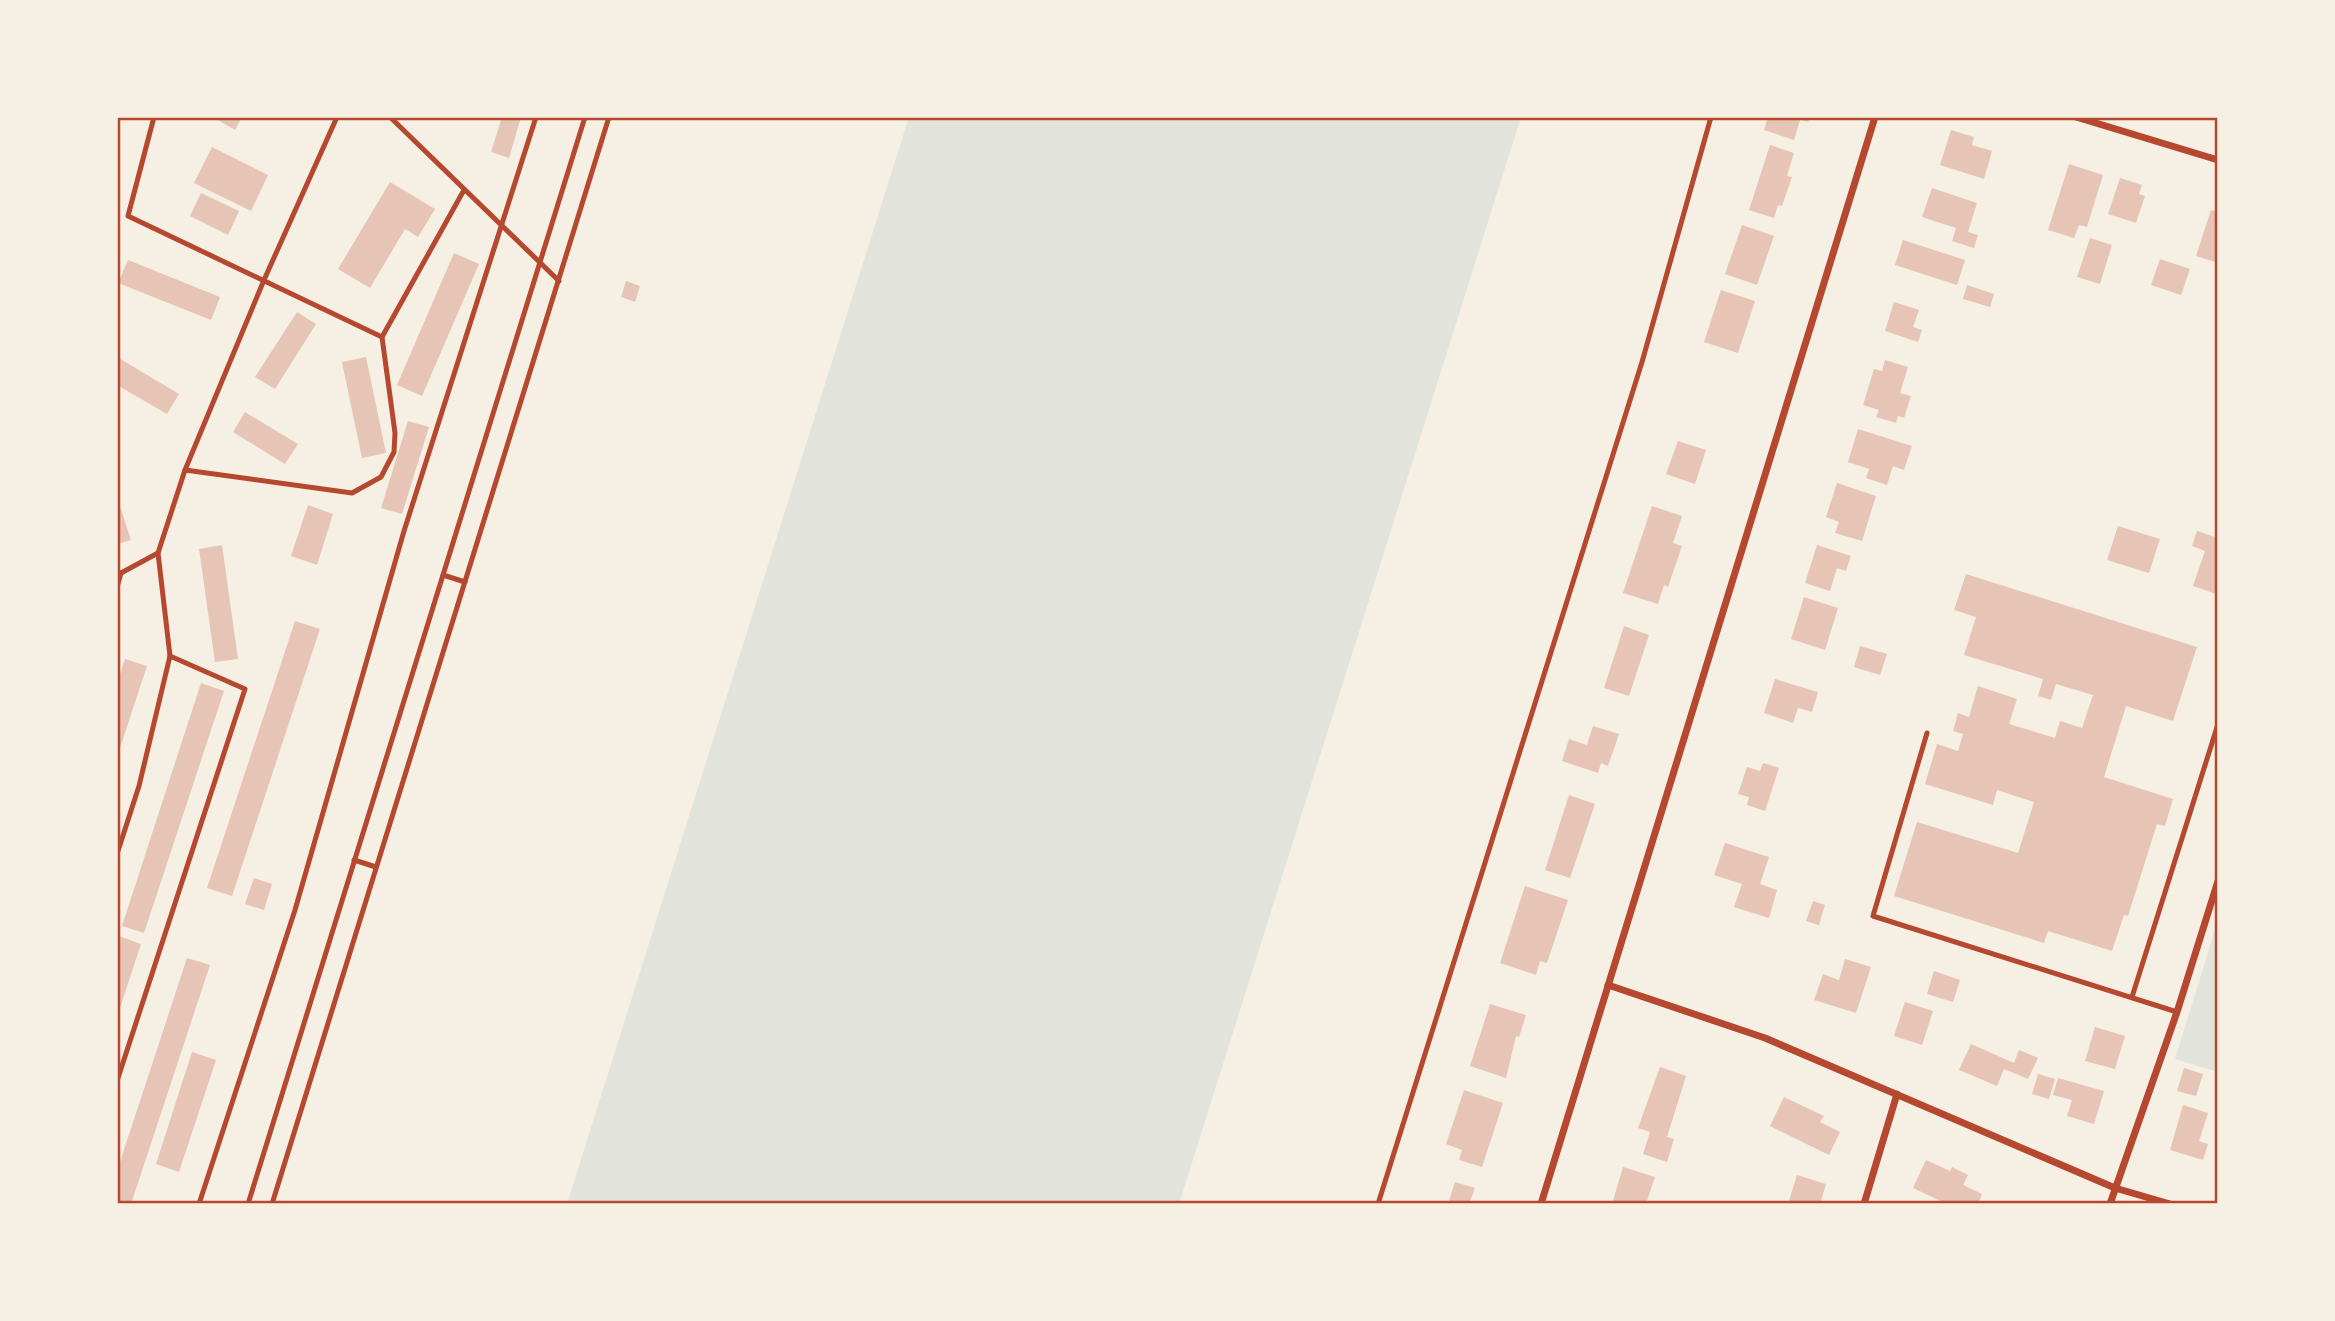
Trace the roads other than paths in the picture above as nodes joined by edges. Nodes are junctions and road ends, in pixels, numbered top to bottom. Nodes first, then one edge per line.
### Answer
1 (154, 117) edge
2 (337, 117) edge
3 (390, 117) edge
4 (536, 117) edge
5 (585, 117) edge
6 (610, 117) edge
7 (1711, 117) edge
8 (1875, 117) edge
9 (2076, 117) edge
10 (2218, 160) edge
11 (464, 190) junction
12 (502, 226) junction
13 (540, 263) junction
14 (264, 280) junction
15 (559, 281) junction
16 (382, 338) junction
17 (185, 470) junction
18 (158, 553) junction
19 (119, 573) edge
20 (443, 575) junction
21 (465, 582) junction
22 (117, 587) edge
23 (170, 656) junction
24 (2218, 724) edge
25 (1927, 733) dead end
26 (117, 854) edge
27 (355, 860) junction
28 (376, 867) junction
29 (2218, 881) edge
30 (1608, 985) junction
31 (2132, 997) junction
32 (2177, 1012) junction
33 (117, 1081) edge
34 (1898, 1094) junction
35 (2115, 1188) junction
36 (199, 1204) edge
37 (247, 1204) edge
38 (272, 1204) edge
39 (1378, 1204) edge
40 (1541, 1204) edge
41 (1864, 1204) edge
42 (2110, 1204) edge
43 (2170, 1204) edge

1 - 14 lane
2 - 14 lane
3 - 11 lane
4 - 12 lane
5 - 13 lane
6 - 15 lane
7 - 39 lane
8 - 30 street
9 - 10 street
11 - 12 lane
11 - 16 lane
12 - 13 lane
12 - 36 lane
13 - 15 lane
13 - 20 lane
14 - 16 lane
14 - 17 lane
15 - 21 lane
16 - 17 lane
17 - 18 lane
18 - 19 lane
18 - 23 lane
19 - 22 lane
20 - 21 lane
20 - 27 lane
21 - 28 lane
23 - 26 lane
23 - 33 lane
24 - 31 lane
25 - 31 lane
27 - 28 lane
27 - 37 lane
28 - 38 lane
29 - 32 street
30 - 34 street
30 - 40 street
31 - 32 lane
32 - 35 street
34 - 35 street
34 - 41 street
35 - 42 street
35 - 43 street

